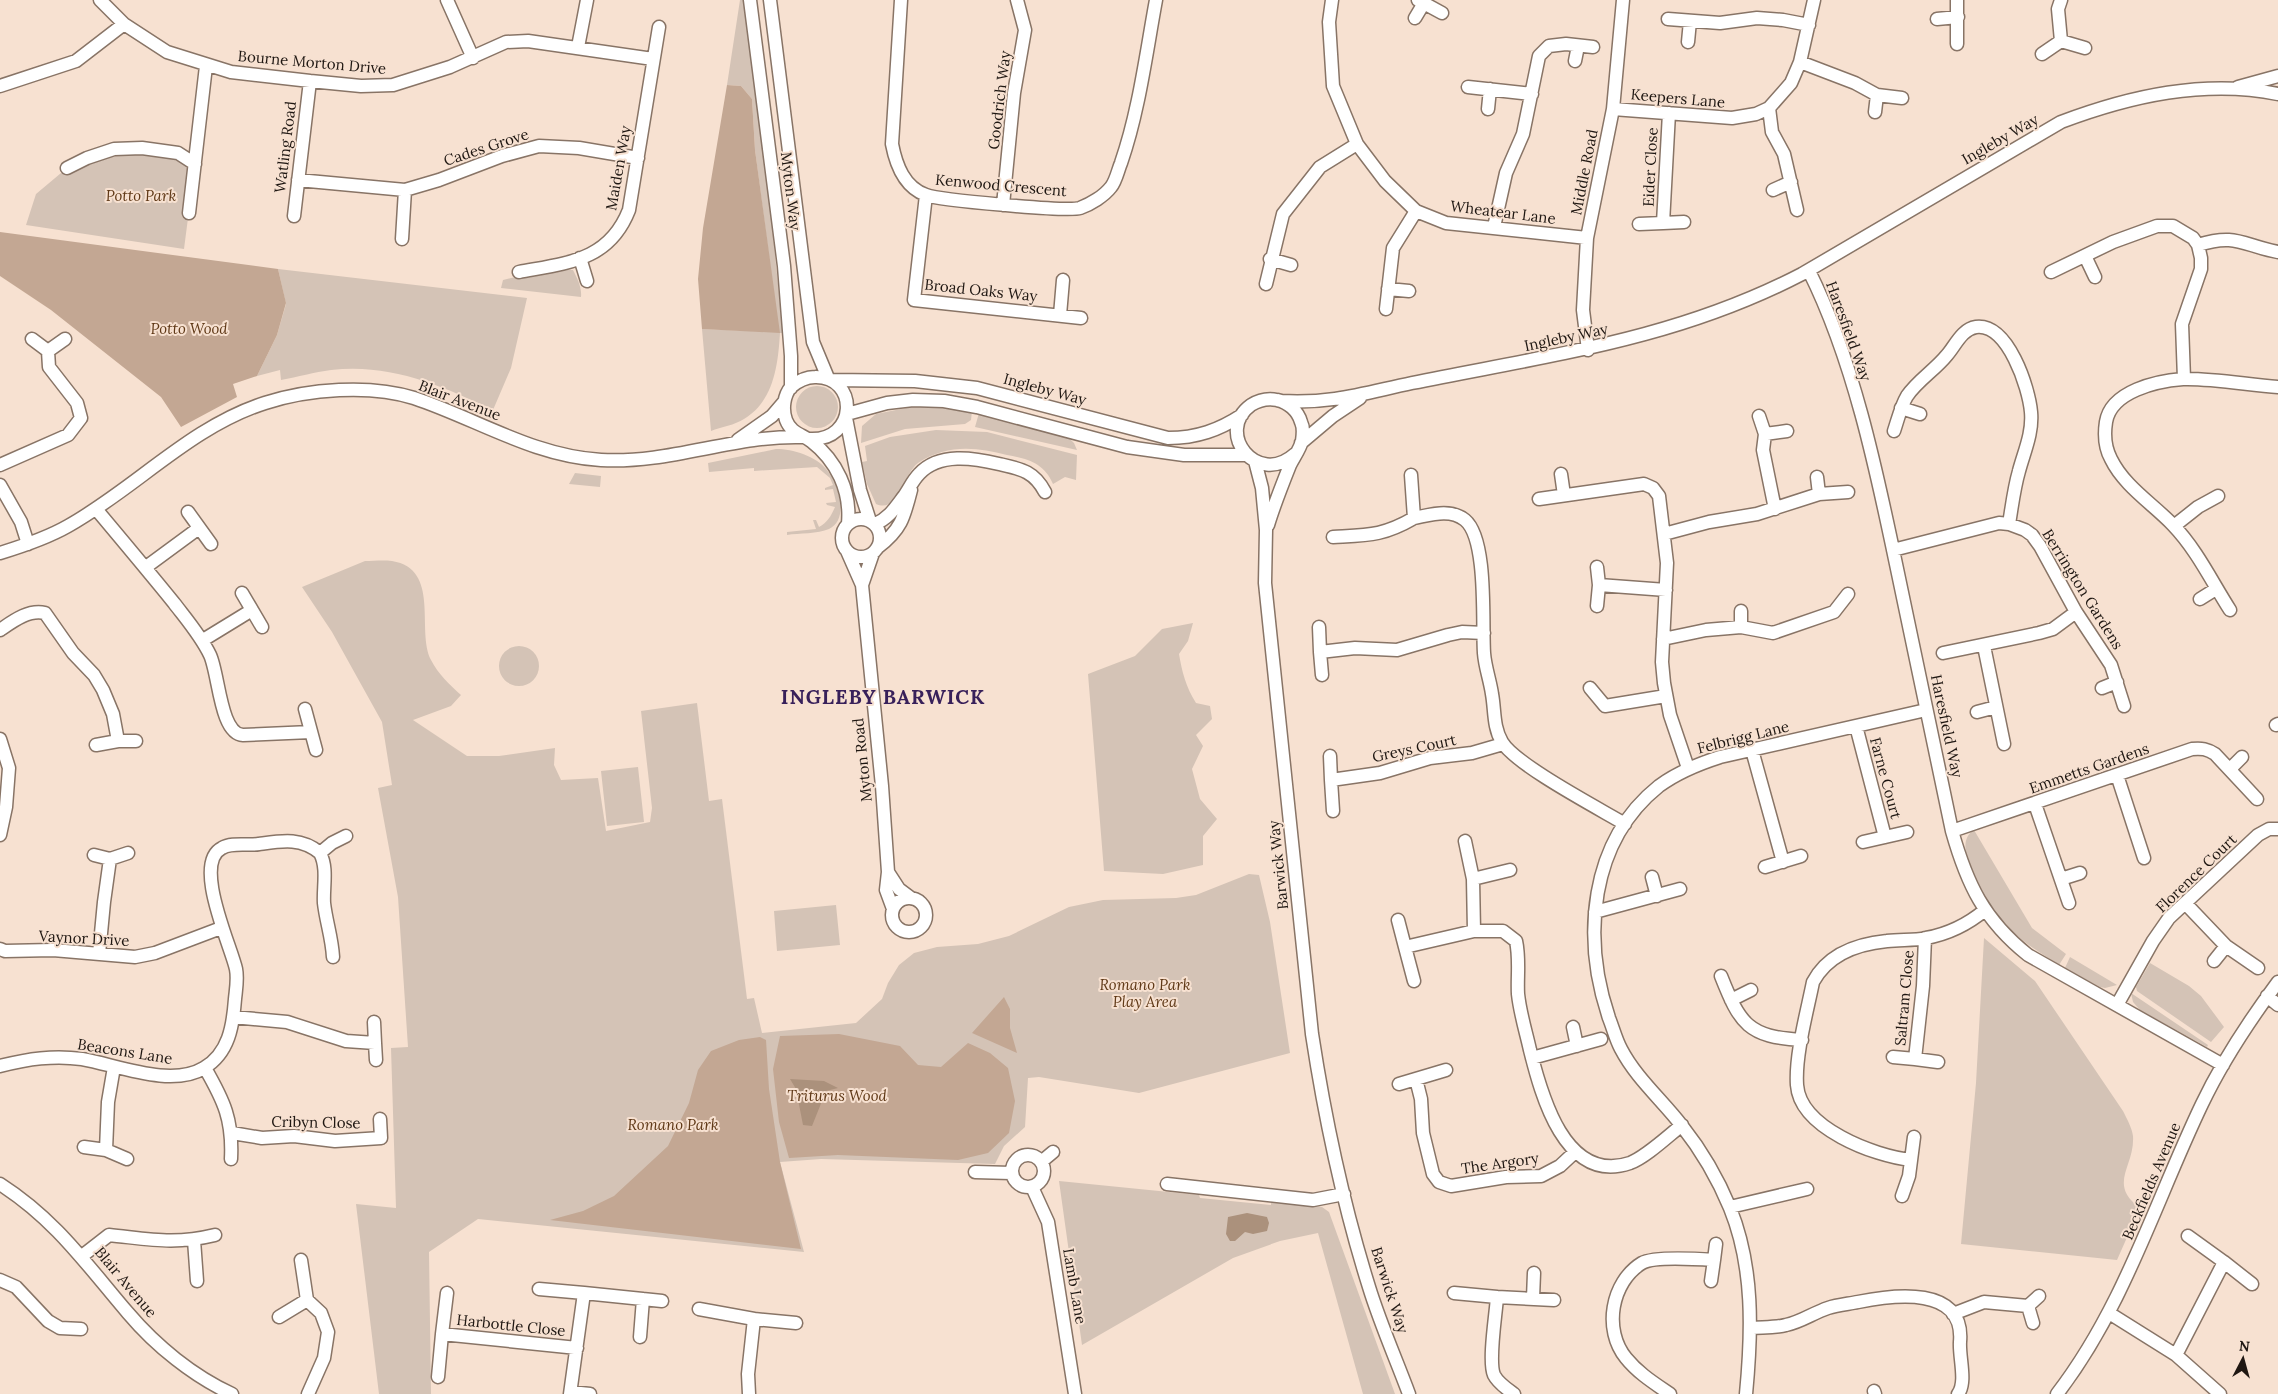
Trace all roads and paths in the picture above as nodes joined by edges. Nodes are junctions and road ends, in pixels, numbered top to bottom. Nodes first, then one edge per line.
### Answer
1 (100, 0) edge
2 (447, 0) edge
3 (587, 0) edge
4 (750, 0) edge
5 (770, 0) edge
6 (901, 0) edge
7 (1017, 0) edge
8 (1156, 0) edge
9 (1332, 0) edge
10 (1623, 0) edge
11 (1814, 0) edge
12 (1957, 0) edge
13 (2061, 0) edge
14 (1421, 1) edge
15 (1442, 13) dead end
16 (1958, 17) junction
17 (1415, 18) dead end
18 (1668, 19) dead end
19 (1937, 20) dead end
20 (1690, 21) junction
21 (124, 24) junction
22 (1809, 25) junction
23 (659, 26) dead end
24 (2061, 41) junction
25 (1688, 42) dead end
26 (1957, 44) dead end
27 (1578, 46) junction
28 (578, 47) junction
29 (1593, 47) dead end
30 (2084, 48) dead end
31 (2042, 54) dead end
32 (473, 58) junction
33 (653, 59) junction
34 (1575, 62) dead end
35 (1800, 62) junction
36 (206, 66) junction
37 (2278, 76) edge
38 (310, 81) junction
39 (0, 86) edge
40 (1468, 87) dead end
41 (2236, 88) junction
42 (1490, 89) junction
43 (1532, 94) junction
44 (2278, 94) edge
45 (1877, 95) junction
46 (1902, 98) dead end
47 (1769, 108) junction
48 (1488, 109) dead end
49 (1613, 109) junction
50 (1875, 112) dead end
51 (1669, 113) junction
52 (1357, 144) junction
53 (638, 158) junction
54 (194, 164) junction
55 (67, 168) dead end
56 (298, 180) junction
57 (1792, 182) junction
58 (405, 190) junction
59 (1773, 190) dead end
60 (926, 195) junction
61 (1003, 204) junction
62 (1797, 210) dead end
63 (1416, 211) junction
64 (189, 213) dead end
65 (294, 216) dead end
66 (1664, 222) junction
67 (1684, 222) dead end
68 (1639, 224) dead end
69 (1494, 227) junction
70 (1587, 238) junction
71 (402, 239) dead end
72 (2198, 245) junction
73 (2278, 252) edge
74 (2085, 256) junction
75 (580, 258) junction
76 (1270, 259) junction
77 (1291, 265) dead end
78 (519, 272) dead end
79 (1805, 272) junction
80 (2051, 272) dead end
81 (2095, 277) dead end
82 (1063, 280) dead end
83 (587, 281) dead end
84 (1266, 284) dead end
85 (1388, 289) junction
86 (1409, 291) dead end
87 (1386, 309) dead end
88 (1060, 315) junction
89 (1081, 318) dead end
90 (32, 339) dead end
91 (65, 339) dead end
92 (1588, 350) junction
93 (48, 351) junction
94 (830, 379) junction
95 (2184, 379) junction
96 (2278, 387) edge
97 (791, 388) junction
98 (1366, 394) junction
99 (1281, 401) junction
100 (784, 402) junction
101 (1901, 408) junction
102 (1242, 414) junction
103 (1920, 414) dead end
104 (847, 416) junction
105 (1759, 416) dead end
106 (1787, 431) dead end
107 (1894, 431) dead end
108 (1764, 434) junction
109 (806, 438) junction
110 (736, 442) junction
111 (1298, 448) junction
112 (1251, 458) junction
113 (0, 465) edge
114 (1561, 474) dead end
115 (1411, 475) dead end
116 (1817, 477) dead end
117 (913, 483) junction
118 (0, 485) edge
119 (1045, 492) dead end
120 (1848, 492) dead end
121 (1819, 494) junction
122 (1564, 495) junction
123 (2218, 496) dead end
124 (1539, 499) dead end
125 (96, 509) junction
126 (1775, 509) junction
127 (188, 512) dead end
128 (1414, 518) junction
129 (872, 523) junction
130 (848, 524) junction
131 (2009, 524) junction
132 (2174, 526) junction
133 (199, 528) junction
134 (1266, 530) junction
135 (1664, 534) junction
136 (1333, 537) dead end
137 (28, 544) junction
138 (211, 544) dead end
139 (1893, 550) junction
140 (847, 551) junction
141 (875, 551) junction
142 (0, 553) edge
143 (146, 567) junction
144 (1597, 567) dead end
145 (862, 585) junction
146 (1599, 585) junction
147 (2216, 589) junction
148 (1666, 590) junction
149 (242, 594) dead end
150 (1848, 594) dead end
151 (2200, 599) dead end
152 (1597, 606) dead end
153 (252, 610) junction
154 (2230, 610) dead end
155 (1741, 611) dead end
156 (2076, 612) junction
157 (262, 627) dead end
158 (1319, 627) dead end
159 (1741, 627) junction
160 (0, 630) edge
161 (1484, 633) junction
162 (203, 640) junction
163 (1663, 640) junction
164 (1984, 646) junction
165 (1320, 652) junction
166 (1943, 653) dead end
167 (1322, 676) dead end
168 (2117, 682) junction
169 (1590, 688) dead end
170 (2102, 688) dead end
171 (1666, 696) junction
172 (2124, 706) dead end
173 (1996, 707) junction
174 (305, 709) dead end
175 (1926, 710) junction
176 (1977, 712) dead end
177 (1856, 726) junction
178 (311, 732) junction
179 (0, 739) edge
180 (118, 741) junction
181 (136, 741) dead end
182 (1503, 744) junction
183 (2004, 744) dead end
184 (96, 745) dead end
185 (316, 750) dead end
186 (1752, 750) junction
187 (1330, 756) dead end
188 (2242, 757) dead end
189 (1688, 768) junction
190 (2230, 769) junction
191 (2117, 775) junction
192 (1331, 780) junction
193 (2257, 799) dead end
194 (2035, 804) junction
195 (1333, 811) dead end
196 (1625, 824) junction
197 (2278, 828) edge
198 (1952, 831) junction
199 (1907, 832) dead end
200 (0, 835) edge
201 (346, 836) dead end
202 (1885, 837) junction
203 (1465, 841) dead end
204 (1863, 842) dead end
205 (128, 853) dead end
206 (320, 853) junction
207 (94, 855) dead end
208 (1800, 856) dead end
209 (2144, 858) dead end
210 (110, 859) junction
211 (1783, 862) junction
212 (1765, 867) dead end
213 (1510, 870) dead end
214 (888, 872) junction
215 (2080, 873) dead end
216 (1652, 877) dead end
217 (1473, 879) junction
218 (2060, 879) junction
219 (1680, 890) dead end
220 (1658, 896) junction
221 (911, 898) junction
222 (2069, 903) dead end
223 (2185, 903) junction
224 (893, 909) junction
225 (1985, 910) junction
226 (1595, 912) junction
227 (1398, 920) dead end
228 (221, 928) junction
229 (1474, 932) junction
230 (1925, 938) junction
231 (1405, 946) junction
232 (2226, 946) junction
233 (0, 949) edge
234 (99, 954) junction
235 (333, 956) dead end
236 (2214, 961) dead end
237 (2258, 968) dead end
238 (1721, 976) dead end
239 (1414, 981) dead end
240 (2278, 982) edge
241 (1751, 990) dead end
242 (2266, 996) junction
243 (1731, 1000) junction
244 (2278, 1005) edge
245 (2117, 1006) junction
246 (233, 1017) junction
247 (374, 1022) dead end
248 (1573, 1027) dead end
249 (1601, 1039) dead end
250 (1802, 1040) junction
251 (375, 1043) junction
252 (1577, 1046) junction
253 (1893, 1057) dead end
254 (1532, 1058) junction
255 (1915, 1059) junction
256 (376, 1060) dead end
257 (1938, 1062) dead end
258 (2223, 1065) junction
259 (0, 1066) edge
260 (114, 1067) junction
261 (205, 1068) junction
262 (1446, 1070) dead end
263 (1416, 1079) junction
264 (1399, 1084) dead end
265 (380, 1119) dead end
266 (1682, 1125) junction
267 (232, 1133) junction
268 (1914, 1137) dead end
269 (84, 1147) dead end
270 (106, 1150) junction
271 (1053, 1152) dead end
272 (1575, 1152) junction
273 (127, 1159) dead end
274 (231, 1159) dead end
275 (1911, 1160) junction
276 (1041, 1162) junction
277 (976, 1172) dead end
278 (1011, 1172) junction
279 (0, 1184) edge
280 (1167, 1184) dead end
281 (1032, 1187) junction
282 (1807, 1189) dead end
283 (1344, 1194) junction
284 (1902, 1196) dead end
285 (1730, 1207) junction
286 (215, 1235) dead end
287 (2188, 1236) dead end
288 (194, 1240) junction
289 (1716, 1244) dead end
290 (82, 1256) junction
291 (301, 1260) dead end
292 (1714, 1260) junction
293 (2224, 1262) junction
294 (1534, 1273) dead end
295 (0, 1280) edge
296 (197, 1281) dead end
297 (1711, 1281) dead end
298 (2252, 1284) dead end
299 (539, 1288) dead end
300 (447, 1293) dead end
301 (584, 1293) junction
302 (1454, 1293) dead end
303 (2039, 1296) dead end
304 (1497, 1297) junction
305 (1533, 1298) junction
306 (643, 1299) junction
307 (307, 1300) junction
308 (1554, 1300) dead end
309 (662, 1301) dead end
310 (2028, 1306) junction
311 (698, 1309) dead end
312 (2109, 1313) junction
313 (1954, 1314) junction
314 (279, 1317) dead end
315 (754, 1318) junction
316 (2033, 1323) dead end
317 (796, 1324) dead end
318 (1751, 1328) junction
319 (81, 1329) dead end
320 (442, 1334) junction
321 (640, 1338) dead end
322 (577, 1348) junction
323 (2176, 1355) junction
324 (438, 1377) dead end
325 (226, 1393) edge
326 (570, 1393) edge
327 (1962, 1393) edge
328 (308, 1394) edge
329 (590, 1394) edge
330 (749, 1394) edge
331 (1076, 1394) edge
332 (1410, 1394) edge
333 (1514, 1394) edge
334 (1670, 1394) edge
335 (1746, 1394) edge
336 (2057, 1394) edge
337 (2220, 1394) edge

1 - 21 street, Bourne Morton Drive
2 - 32 street
3 - 28 street
4 - 97 street, Myton Way
5 - 94 street, Myton Way
6 - 60 street, Kenwood Crescent
7 - 61 street, Goodrich Way
8 - 61 street, Kenwood Crescent
9 - 52 street, Wheatear Lane
10 - 49 street, Middle Road
11 - 22 street
12 - 16 street
13 - 24 street
14 - 15 street
14 - 17 street
16 - 19 street
16 - 26 street
18 - 20 street
20 - 22 street
20 - 25 street
21 - 36 street, Bourne Morton Drive
21 - 39 street
22 - 35 street
23 - 33 street, Maiden Way
24 - 30 street
24 - 31 street
27 - 29 street
27 - 34 street
27 - 43 street
28 - 32 street, Bourne Morton Drive
28 - 33 street, Bourne Morton Drive
32 - 38 street, Bourne Morton Drive
33 - 53 street, Maiden Way
35 - 45 street
35 - 47 street
36 - 38 street, Bourne Morton Drive
36 - 54 street
37 - 41 street, Ingleby Way
38 - 56 street, Watling Road
40 - 42 street
41 - 44 street, Ingleby Way
41 - 79 street, Ingleby Way
42 - 43 street
42 - 48 street
43 - 69 street
45 - 46 street
45 - 50 street
47 - 51 street, Keepers Lane
47 - 57 street
49 - 51 street, Keepers Lane
49 - 70 street, Middle Road
51 - 66 street, Eider Close
52 - 63 street, Wheatear Lane
52 - 76 street
53 - 58 street, Cades Grove
53 - 75 street, Maiden Way
54 - 55 street
54 - 64 street
56 - 58 street, Cades Grove
56 - 65 street, Watling Road
57 - 59 street
57 - 62 street
58 - 71 street
60 - 61 street, Kenwood Crescent
60 - 88 street, Broad Oaks Way
63 - 69 street, Wheatear Lane
63 - 85 street
66 - 67 street, Eider Close
66 - 68 street, Eider Close
69 - 70 street, Wheatear Lane
70 - 92 street, Middle Road
72 - 73 street
72 - 74 street
72 - 95 street
74 - 80 street
74 - 81 street
75 - 78 street, Maiden Way
75 - 83 street
76 - 77 street
76 - 84 street
79 - 92 street, Ingleby Way
79 - 139 street, Haresfield Way
82 - 88 street
85 - 86 street
85 - 87 street
88 - 89 street, Broad Oaks Way
90 - 93 street
91 - 93 street
92 - 98 street, Ingleby Way
93 - 113 street
94 - 97 street
94 - 102 street, Ingleby Way
94 - 104 street
95 - 96 street
95 - 132 street
97 - 100 street
98 - 99 street, Ingleby Way
98 - 111 street, Ingleby Way
99 - 102 street
99 - 111 street
100 - 109 street
100 - 110 street, Blair Avenue
101 - 103 street
101 - 107 street
101 - 131 street
102 - 112 street
104 - 109 street
104 - 112 street
104 - 129 street
105 - 108 street
106 - 108 street
108 - 126 street
109 - 110 street, Blair Avenue
109 - 130 street
110 - 125 street, Blair Avenue
111 - 112 street
111 - 134 street, Barwick Way
112 - 134 street, Barwick Way
114 - 122 street
115 - 128 street
116 - 121 street
117 - 119 street
117 - 129 street
117 - 141 street
118 - 137 street
120 - 121 street
121 - 126 street
122 - 124 street
122 - 135 street
123 - 132 street
125 - 137 street, Blair Avenue
125 - 143 street
126 - 135 street
127 - 133 street
128 - 136 street
128 - 161 street
129 - 130 street
129 - 141 street
130 - 140 street
131 - 139 street
131 - 156 street, Berrington Gardens
132 - 147 street
133 - 138 street
133 - 143 street
134 - 283 street, Barwick Way
135 - 148 street
137 - 142 street, Blair Avenue
139 - 175 street, Haresfield Way
140 - 141 street
140 - 145 street, Myton Road
141 - 145 street, Myton Road
143 - 162 street
144 - 146 street
145 - 214 street, Myton Road
146 - 148 street
146 - 152 street
147 - 151 street
147 - 154 street
148 - 163 street
149 - 153 street
150 - 159 street
153 - 157 street
153 - 162 street
155 - 159 street
156 - 164 street
156 - 168 street, Berrington Gardens
158 - 165 street
159 - 163 street
160 - 180 street
161 - 165 street
161 - 182 street
162 - 178 street
163 - 171 street
164 - 166 street
164 - 173 street
165 - 167 street
168 - 170 street
168 - 172 street, Berrington Gardens
169 - 171 street
171 - 189 street
173 - 176 street
173 - 183 street
174 - 178 street
175 - 177 street, Felbrigg Lane
175 - 198 street, Haresfield Way
177 - 186 street, Felbrigg Lane
177 - 202 street, Farne Court
178 - 185 street
179 - 200 street
180 - 181 street
180 - 184 street
182 - 192 street, Greys Court
182 - 196 street
186 - 189 street, Felbrigg Lane
186 - 211 street
187 - 192 street
188 - 190 street
189 - 196 street, Felbrigg Lane
190 - 191 street, Emmetts Gardens
190 - 193 street, Emmetts Gardens
191 - 194 street, Emmetts Gardens
191 - 209 street
192 - 195 street
194 - 198 street, Emmetts Gardens
194 - 218 street
196 - 226 street, Felbrigg Lane
197 - 223 street, Florence Court
198 - 225 street, Haresfield Way
199 - 202 street, Farne Court
201 - 206 street
202 - 204 street, Farne Court
203 - 217 street
205 - 210 street
206 - 228 street, Beacons Lane
206 - 235 street
207 - 210 street
208 - 211 street
210 - 234 street
211 - 212 street
213 - 217 street
214 - 221 street
214 - 224 street, Myton Road
215 - 218 street
216 - 220 street
217 - 229 street
218 - 222 street
219 - 220 street
220 - 226 street
221 - 224 street
221 - 224 street
223 - 232 street
223 - 245 street, Florence Court
225 - 230 street
225 - 245 street, Haresfield Way
226 - 266 street, Felbrigg Lane
227 - 231 street
228 - 234 street, Vaynor Drive
228 - 246 street, Beacons Lane
229 - 231 street
229 - 254 street
230 - 250 street
230 - 255 street, Saltram Close
231 - 239 street
232 - 236 street
232 - 237 street
233 - 234 street, Vaynor Drive
238 - 243 street
240 - 242 street, Beckfields Avenue
241 - 243 street
242 - 244 street
242 - 258 street, Beckfields Avenue
243 - 250 street
245 - 258 street, Haresfield Way
246 - 251 street
246 - 261 street, Beacons Lane
247 - 251 street
248 - 252 street
249 - 252 street
250 - 275 street
251 - 256 street
252 - 254 street
253 - 255 street, Saltram Close
254 - 272 street
255 - 257 street, Saltram Close
258 - 312 street, Beckfields Avenue
259 - 260 street, Beacons Lane
260 - 261 street, Beacons Lane
260 - 270 street
261 - 267 street
262 - 263 street
263 - 264 street
263 - 272 street, The Argory
265 - 267 street, Cribyn Close
266 - 272 street
266 - 285 street, Felbrigg Lane
267 - 274 street
268 - 275 street
269 - 270 street
270 - 273 street
271 - 276 street
275 - 284 street
276 - 278 street
276 - 281 street
277 - 278 street
278 - 281 street
279 - 290 street, Blair Avenue
280 - 283 street
281 - 331 street, Lamb Lane
282 - 285 street
283 - 332 street, Barwick Way
285 - 318 street, Felbrigg Lane
286 - 288 street
287 - 293 street
288 - 290 street
288 - 296 street
289 - 292 street
290 - 325 street, Blair Avenue
291 - 307 street
292 - 297 street
292 - 334 street
293 - 298 street
293 - 323 street
294 - 305 street
295 - 319 street
299 - 301 street
300 - 320 street, Harbottle Close
301 - 306 street
301 - 322 street
302 - 304 street
303 - 310 street
304 - 305 street
304 - 333 street
305 - 308 street
306 - 309 street
306 - 321 street
307 - 314 street
307 - 328 street
310 - 313 street
310 - 316 street
311 - 315 street
312 - 323 street
312 - 336 street, Beckfields Avenue
313 - 318 street
313 - 327 street
315 - 317 street
315 - 330 street
318 - 335 street, Felbrigg Lane
320 - 322 street, Harbottle Close
320 - 324 street, Harbottle Close
322 - 326 street
323 - 337 street
326 - 329 street

